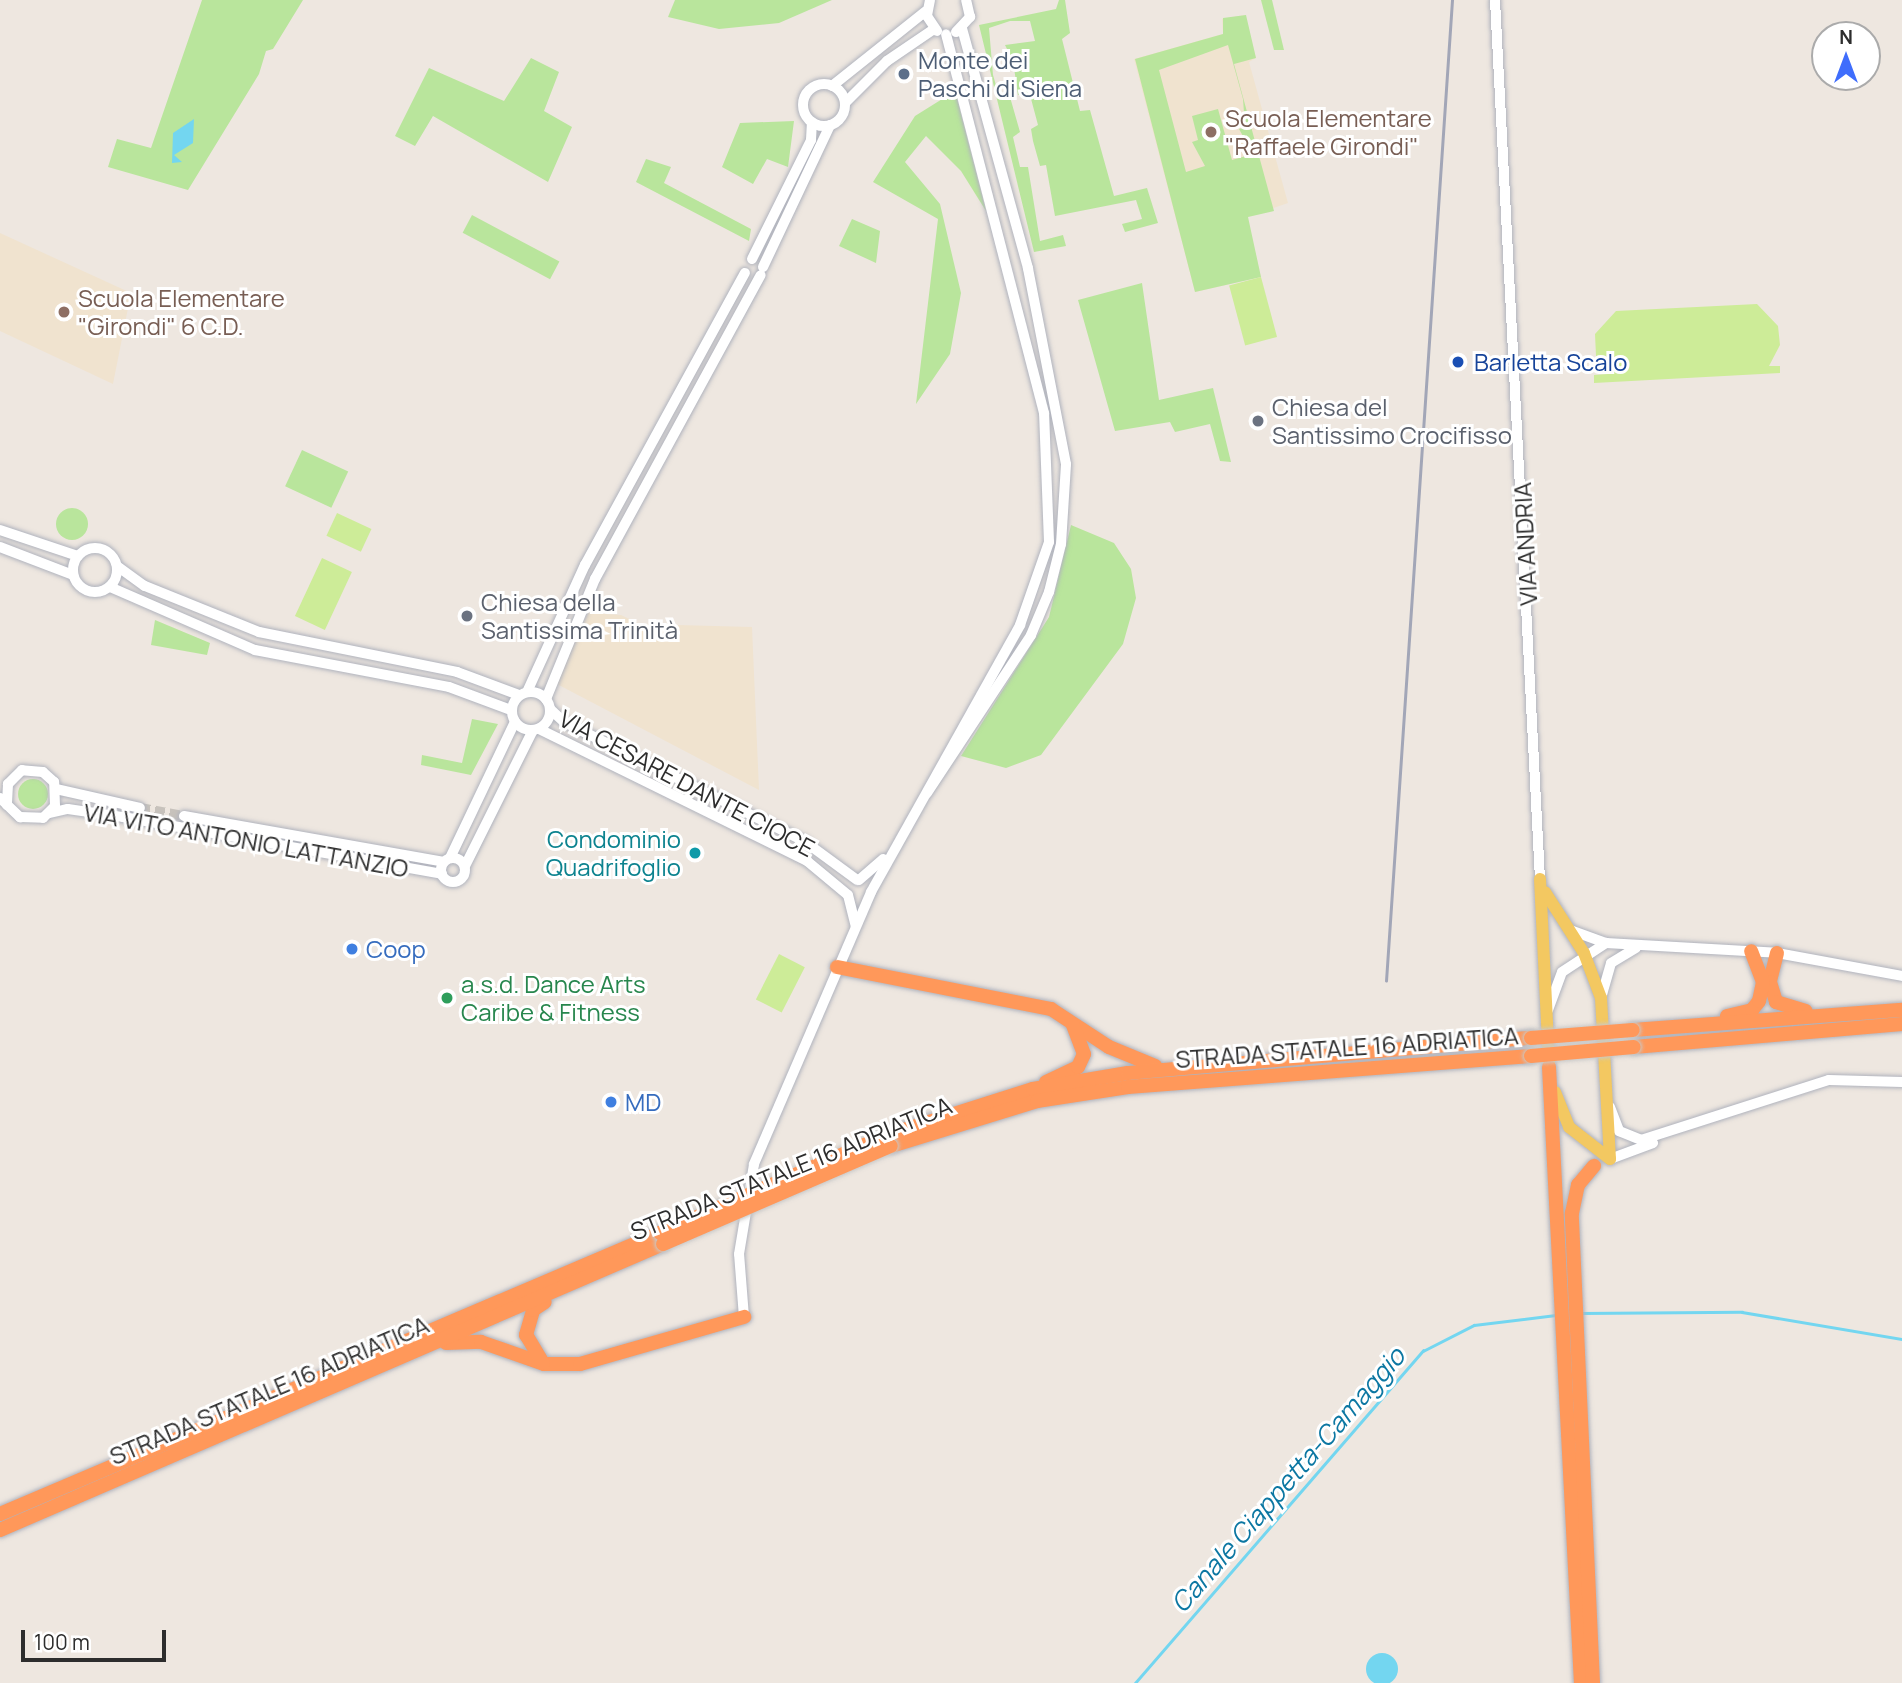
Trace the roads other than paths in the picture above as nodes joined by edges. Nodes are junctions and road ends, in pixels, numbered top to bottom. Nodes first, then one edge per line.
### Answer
1 (966, 0) edge
2 (1495, 0) edge
3 (928, 6) edge
4 (934, 29) junction
5 (962, 29) junction
6 (946, 34) junction
7 (832, 86) junction
8 (845, 103) junction
9 (812, 122) junction
10 (830, 125) junction
11 (752, 259) junction
12 (1028, 268) junction
13 (762, 271) junction
14 (745, 273) junction
15 (1008, 274) junction
16 (1066, 464) junction
17 (1051, 465) junction
18 (0, 530) edge
19 (0, 548) edge
20 (78, 556) junction
21 (591, 560) junction
22 (117, 566) junction
23 (603, 568) junction
24 (583, 571) junction
25 (73, 575) junction
26 (595, 579) junction
27 (110, 587) junction
28 (523, 694) junction
29 (548, 704) junction
30 (511, 710) junction
31 (515, 722) junction
32 (536, 729) junction
33 (6, 778) edge
34 (56, 789) junction
35 (925, 795) junction
36 (4, 801) edge
37 (140, 808) tunnel mouth
38 (50, 813) junction
39 (184, 816) tunnel mouth
40 (890, 852) junction
41 (447, 860) junction
42 (464, 866) junction
43 (442, 874) junction
44 (1541, 879) junction
45 (858, 880) junction
46 (869, 896) junction
47 (850, 897) junction
48 (856, 926) junction
49 (1564, 927) junction
50 (1606, 943) junction
51 (1642, 947) junction
52 (1751, 951) junction
53 (1584, 953) junction
54 (1777, 953) junction
55 (837, 967) junction
56 (1902, 976) edge
57 (1601, 999) junction
58 (1065, 1016) junction
59 (1547, 1016) junction
60 (1897, 1019) edge
61 (1675, 1027) junction
62 (1549, 1067) junction
63 (1170, 1069) junction
64 (1902, 1082) edge
65 (1033, 1088) junction
66 (1610, 1107) junction
67 (1678, 1130) junction
68 (889, 1140) junction
69 (1600, 1147) junction
70 (1610, 1159) junction
71 (1594, 1166) junction
72 (662, 1238) junction
73 (576, 1282) junction
74 (1568, 1297) junction
75 (744, 1317) joint
76 (1569, 1320) junction
77 (434, 1344) junction
78 (544, 1364) junction
79 (325, 1383) junction
80 (0, 1514) edge
81 (0, 1530) edge
82 (1581, 1683) edge
83 (1593, 1683) edge

1 - 5 street
2 - 44 street, VIA ANDRIA
3 - 4 street
3 - 7 street
4 - 6 street
4 - 8 street
5 - 6 street
5 - 12 street
6 - 15 street
7 - 8 street
7 - 9 street
8 - 10 street
9 - 10 street
9 - 11 street
10 - 13 street
11 - 13 street
11 - 14 street
12 - 15 street
12 - 15 street
12 - 16 street
13 - 14 street
13 - 23 street
14 - 21 street
15 - 17 street
16 - 17 street
16 - 35 street
17 - 35 street
18 - 20 street
19 - 25 street
20 - 22 street
20 - 25 street
21 - 23 street
21 - 24 street
22 - 27 street
22 - 28 street, VIA CESARE DANTE CIOCE
23 - 26 street
24 - 26 street
24 - 28 street
25 - 27 street
26 - 29 street
27 - 30 street
28 - 29 street, VIA CESARE DANTE CIOCE
28 - 30 street
29 - 32 street
29 - 45 street, VIA CESARE DANTE CIOCE
30 - 31 street
31 - 32 street, VIA CESARE DANTE CIOCE
31 - 41 street
32 - 42 street
32 - 47 street, VIA CESARE DANTE CIOCE
33 - 34 street
33 - 36 street
34 - 37 street, VIA VITO ANTONIO LATTANZIO
34 - 38 street
35 - 40 street
36 - 38 street
38 - 43 street, VIA VITO ANTONIO LATTANZIO
39 - 41 street, VIA VITO ANTONIO LATTANZIO
40 - 45 street
40 - 46 street
41 - 42 street, VIA VITO ANTONIO LATTANZIO
41 - 43 street
42 - 43 street
44 - 49 main road
44 - 59 main road
45 - 46 street, VIA CESARE DANTE CIOCE
45 - 47 street
46 - 47 street
46 - 48 street
47 - 48 street
48 - 55 street
49 - 50 street
49 - 53 main road
50 - 51 street
50 - 53 street
51 - 52 street
51 - 57 street
52 - 54 street
52 - 61 highway
53 - 57 main road
53 - 59 street
54 - 56 street
54 - 60 highway
55 - 58 highway
55 - 75 street
57 - 66 main road
58 - 63 highway
58 - 65 highway
59 - 62 main road
60 - 61 highway, STRADA STATALE 16 ADRIATICA
60 - 68 highway, STRADA STATALE 16 ADRIATICA, bridge
61 - 63 highway, STRADA STATALE 16 ADRIATICA, bridge
62 - 69 main road
62 - 74 highway
63 - 65 highway, STRADA STATALE 16 ADRIATICA
64 - 67 street
65 - 68 highway, STRADA STATALE 16 ADRIATICA
66 - 67 street
66 - 69 main road
66 - 70 main road
67 - 70 street
68 - 72 highway, STRADA STATALE 16 ADRIATICA, bridge
69 - 70 main road
69 - 71 main road
70 - 71 main road
71 - 74 highway
72 - 73 highway, STRADA STATALE 16 ADRIATICA
72 - 79 highway, STRADA STATALE 16 ADRIATICA
73 - 77 highway, STRADA STATALE 16 ADRIATICA
73 - 78 highway
74 - 76 highway
75 - 78 highway
76 - 82 highway
76 - 83 highway
77 - 78 highway
77 - 79 highway, STRADA STATALE 16 ADRIATICA
79 - 80 highway, STRADA STATALE 16 ADRIATICA
79 - 81 highway, STRADA STATALE 16 ADRIATICA

